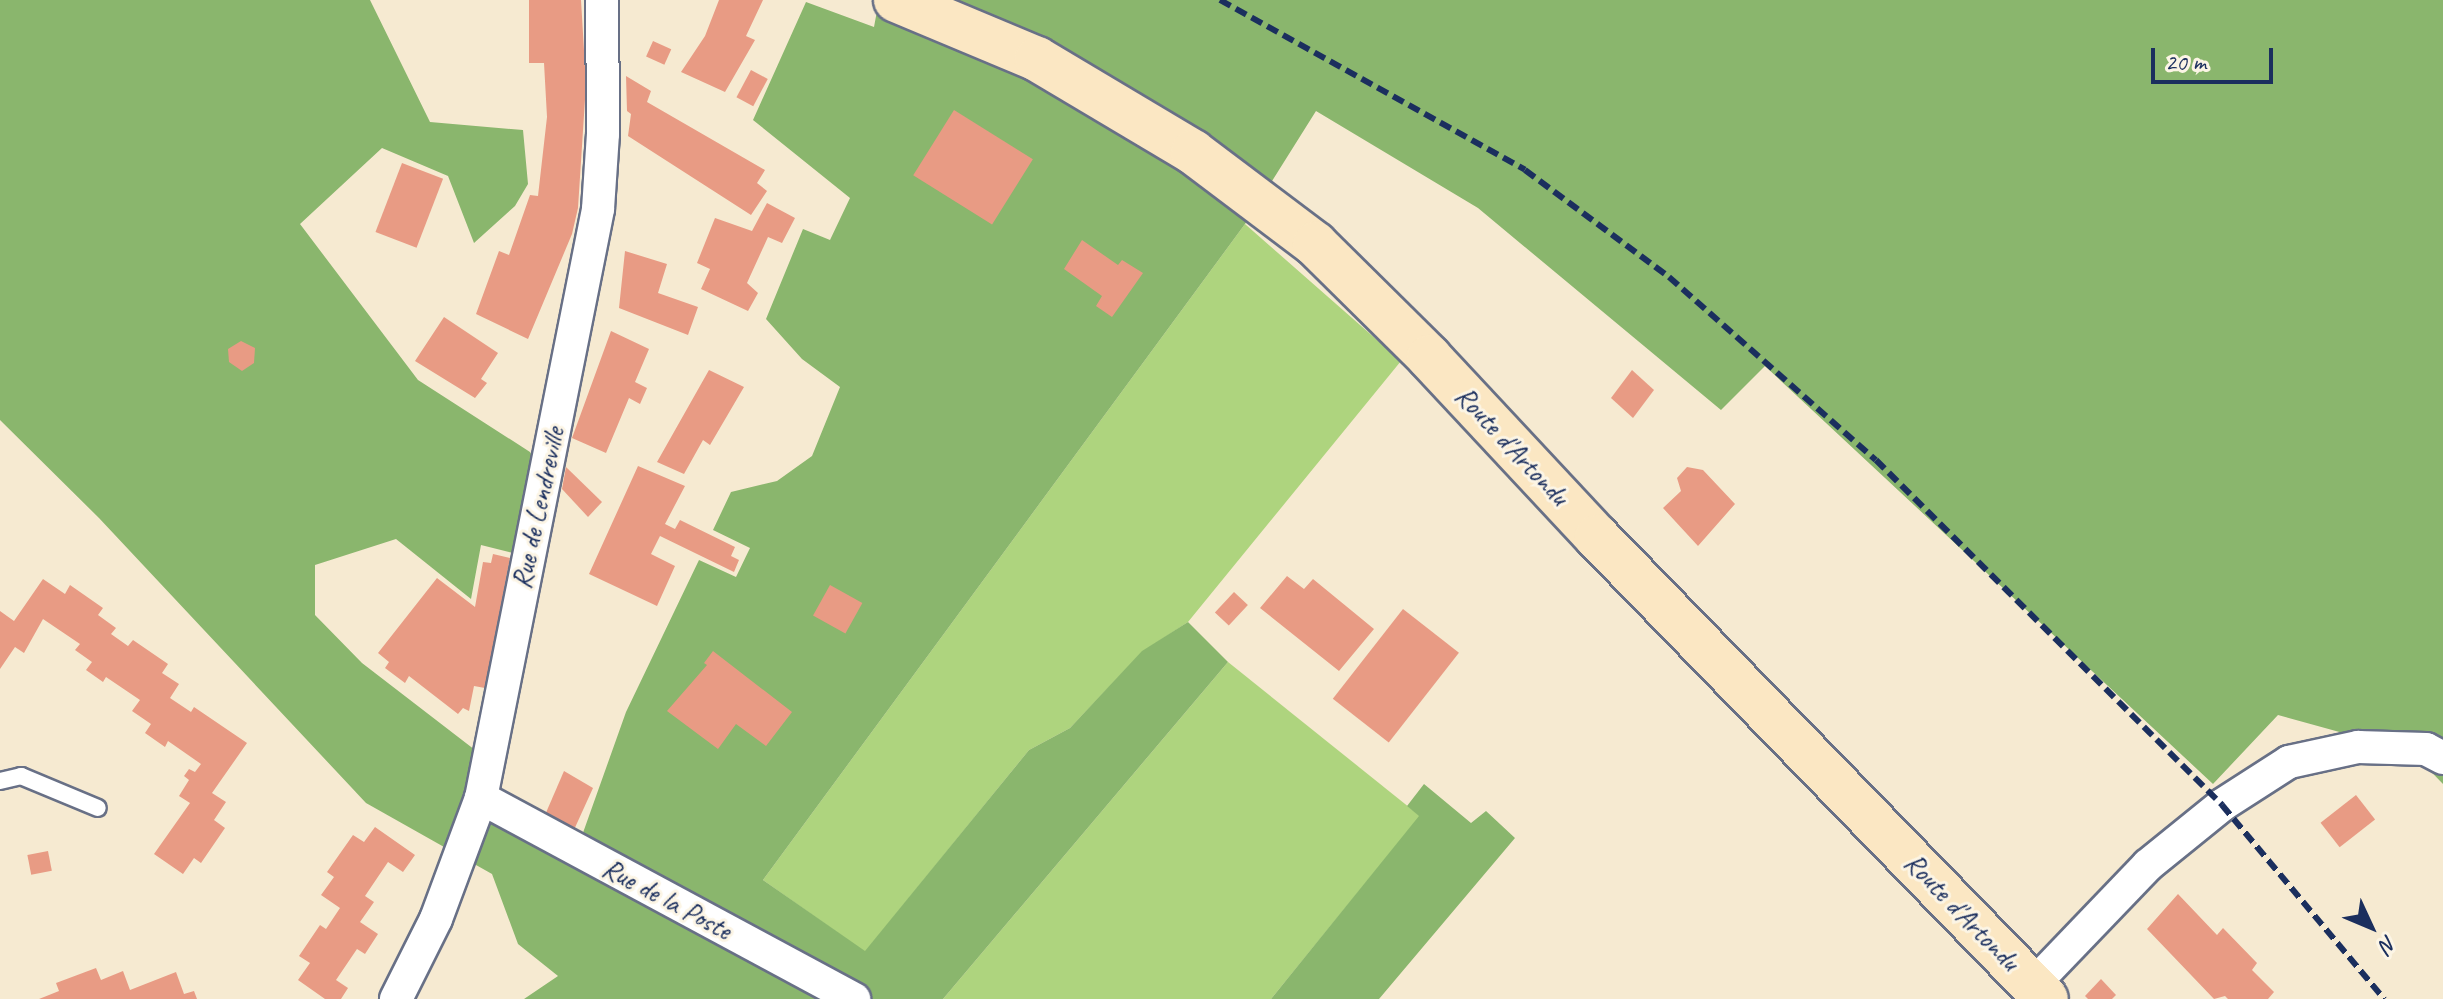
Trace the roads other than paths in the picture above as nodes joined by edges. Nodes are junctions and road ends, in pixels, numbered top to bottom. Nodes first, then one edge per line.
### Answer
1 (602, 0) edge
2 (896, 0) edge
3 (2443, 758) edge
4 (0, 781) edge
5 (481, 798) junction
6 (98, 808) dead end
7 (2040, 992) edge
8 (396, 999) edge
9 (854, 999) edge

1 - 5 street, Rue de Lendreville
2 - 7 main road, Route d'Artondu
3 - 7 street
4 - 6 lane
5 - 8 street, Rue de Lendreville
5 - 9 street, Rue de la Poste

